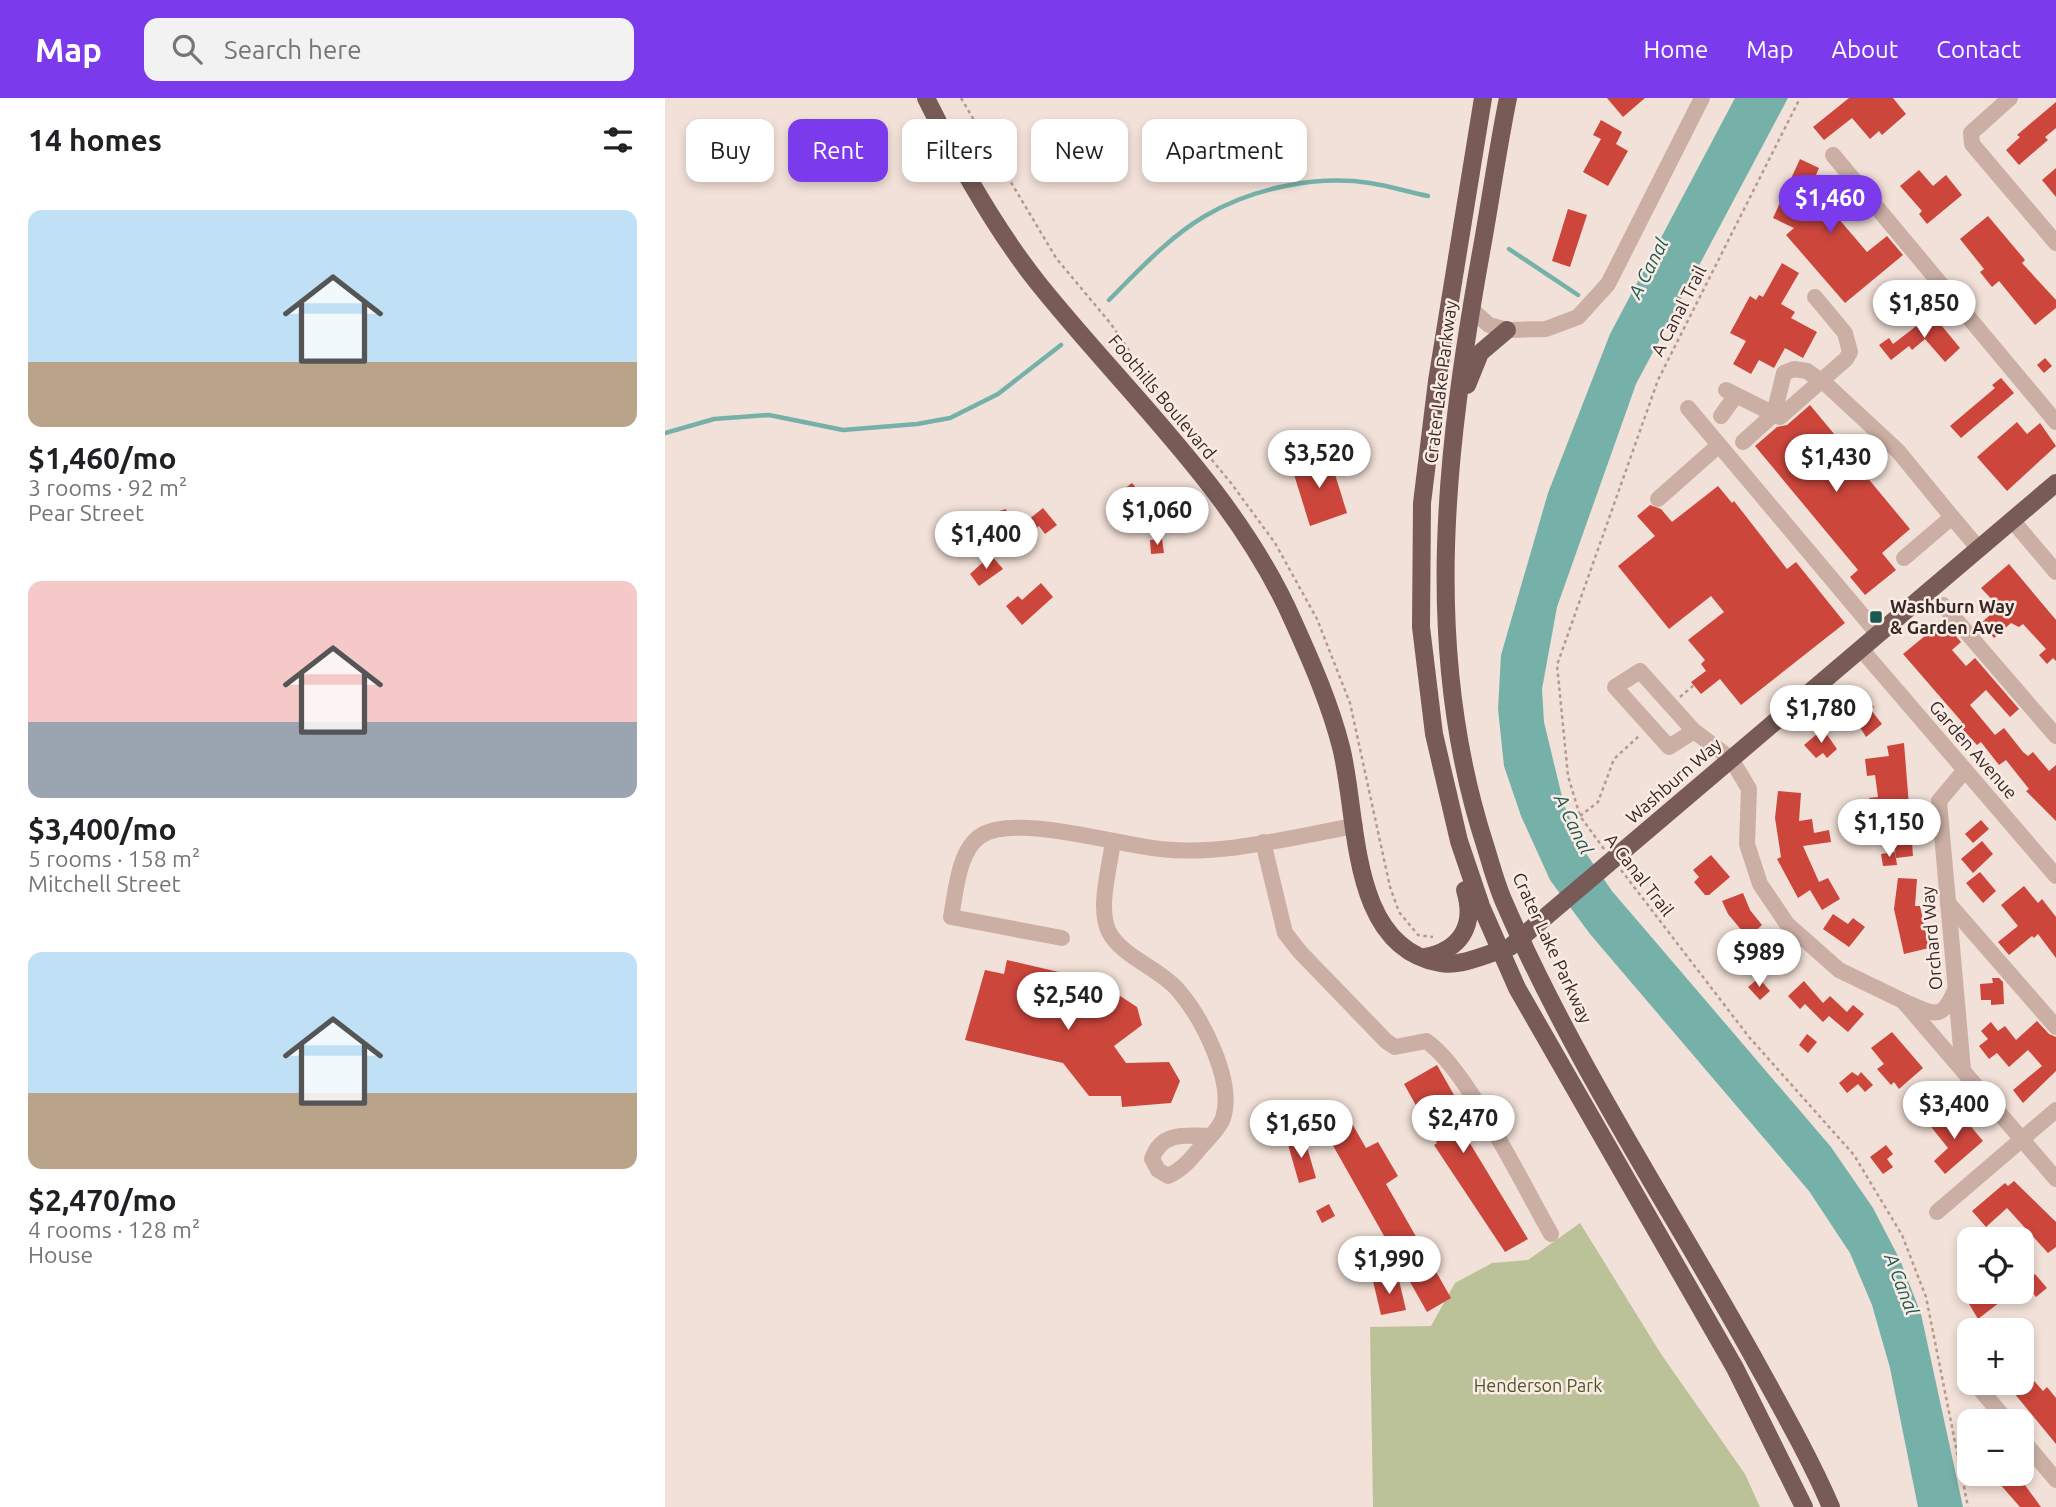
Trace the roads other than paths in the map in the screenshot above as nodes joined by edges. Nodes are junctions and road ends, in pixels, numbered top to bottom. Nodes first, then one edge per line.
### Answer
1 (926, 98) edge
2 (1483, 98) edge
3 (1508, 98) edge
4 (1702, 98) edge
5 (2011, 98) edge
6 (1833, 155) dead end
7 (2056, 243) edge
8 (1815, 297) dead end
9 (1471, 309) junction
10 (1507, 330) junction
11 (1822, 382) junction
12 (1688, 408) dead end
13 (1774, 414) junction
14 (1721, 416) dead end
15 (1457, 422) junction
16 (2056, 422) edge
17 (1743, 442) dead end
18 (1719, 445) junction
19 (2056, 483) edge
20 (1658, 499) dead end
21 (1952, 517) junction
22 (2012, 520) junction
23 (1979, 549) junction
24 (1904, 558) dead end
25 (2056, 572) edge
26 (1943, 604) dead end
27 (1878, 634) junction
28 (1861, 649) junction
29 (1694, 731) junction
30 (2056, 736) edge
31 (1731, 760) junction
32 (1965, 770) junction
33 (1454, 822) junction
34 (1355, 826) junction
35 (1113, 841) junction
36 (1263, 842) junction
37 (2056, 876) edge
38 (1948, 903) junction
39 (1062, 938) dead end
40 (1510, 945) junction
41 (1425, 957) junction
42 (1955, 988) junction
43 (1903, 1001) junction
44 (2056, 1027) edge
45 (1963, 1070) junction
46 (2056, 1110) edge
47 (1210, 1136) dead end
48 (2022, 1140) junction
49 (2056, 1179) edge
50 (1937, 1212) dead end
51 (1551, 1234) dead end
52 (1985, 1395) edge
53 (1997, 1409) edge
54 (2034, 1454) edge
55 (2056, 1480) edge
56 (1804, 1507) edge
57 (1831, 1507) edge

1 - 34 main road, Foothills Boulevard
2 - 33 main road, Crater Lake Parkway
3 - 9 main road, Crater Lake Parkway
4 - 10 street
5 - 7 street
6 - 16 street
8 - 11 street
9 - 10 street
9 - 15 main road, Crater Lake Parkway
10 - 15 main road
11 - 13 street
11 - 13 street
11 - 21 street
12 - 18 street
13 - 14 street
13 - 17 street
15 - 40 main road, Crater Lake Parkway
18 - 20 street
18 - 27 street
19 - 22 main road, Washburn Way
21 - 23 street
21 - 24 street
22 - 23 main road, Washburn Way
22 - 25 street
23 - 27 main road, Washburn Way
26 - 30 street
27 - 28 main road, Washburn Way
28 - 31 main road, Washburn Way
28 - 32 street, Garden Avenue
29 - 29 street
29 - 31 street
31 - 40 main road, Washburn Way
31 - 43 street
32 - 37 street, Garden Avenue
32 - 38 street, Orchard Way
33 - 40 main road, Crater Lake Parkway
33 - 41 main road
34 - 36 street
34 - 41 main road, Foothills Boulevard
35 - 36 street
35 - 39 street
35 - 47 street
36 - 51 street
38 - 42 street, Orchard Way
38 - 44 street
40 - 41 main road, Foothills Boulevard
40 - 56 main road, Crater Lake Parkway
40 - 57 main road, Crater Lake Parkway
42 - 43 street
42 - 45 street, Orchard Way
43 - 45 street
45 - 48 street
46 - 48 street
48 - 49 street
48 - 50 street
52 - 53 street
54 - 55 street

